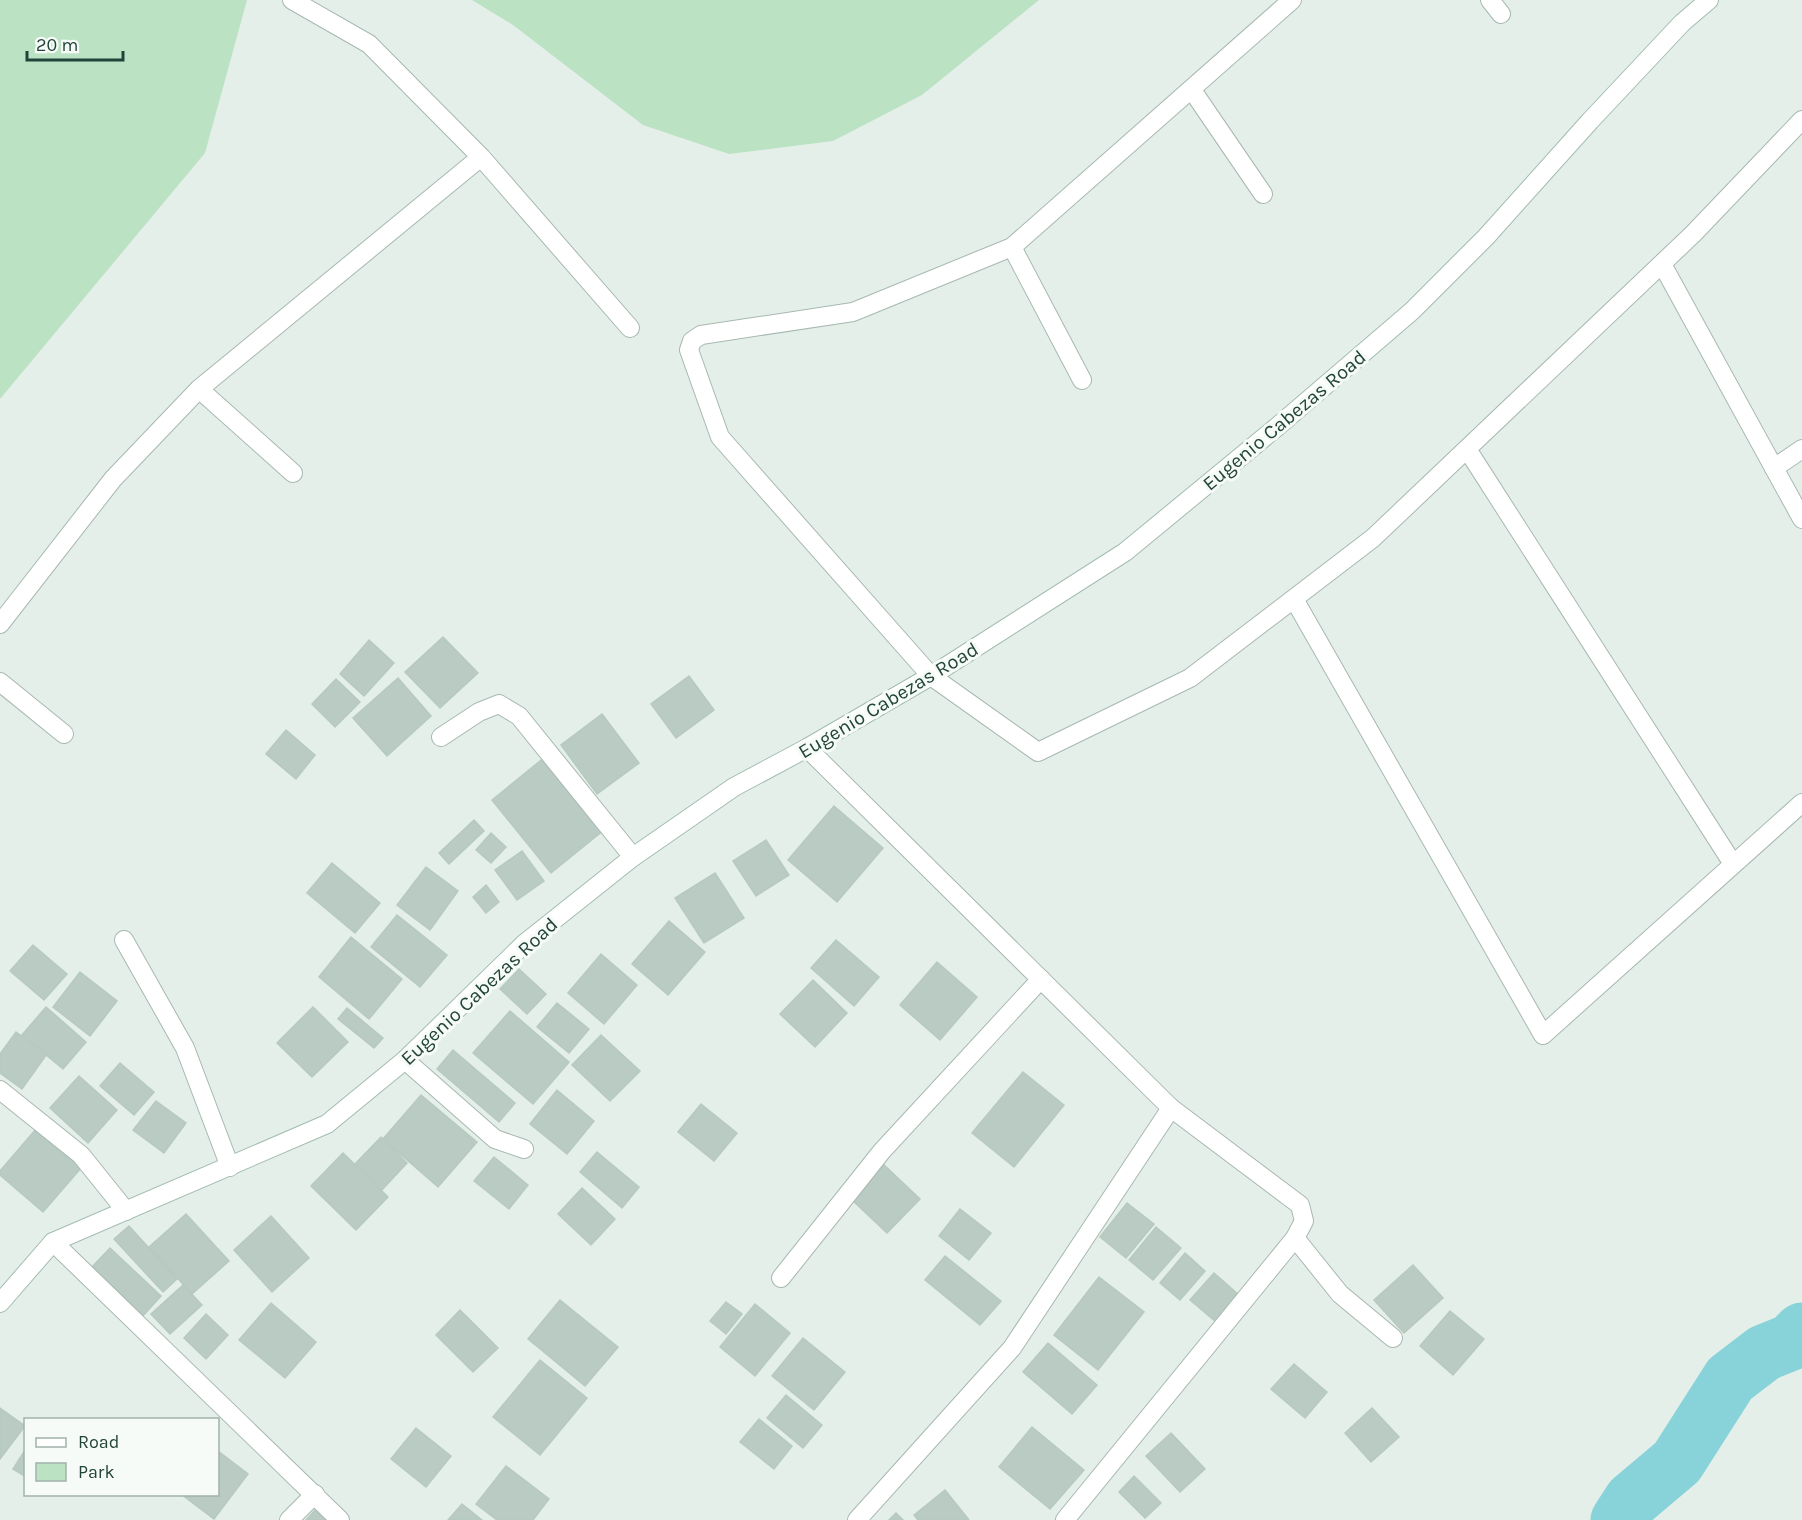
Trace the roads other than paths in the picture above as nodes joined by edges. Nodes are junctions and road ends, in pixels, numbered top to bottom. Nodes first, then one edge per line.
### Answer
1 (292, 0) edge
2 (1292, 0) edge
3 (1709, 0) edge
4 (1192, 90) junction
5 (1802, 120) edge
6 (481, 157) junction
7 (1263, 194) dead end
8 (1012, 247) junction
9 (1662, 264) junction
10 (630, 328) dead end
11 (1082, 380) dead end
12 (199, 389) junction
13 (1467, 449) junction
14 (1802, 449) edge
15 (1774, 468) junction
16 (292, 473) dead end
17 (1802, 519) edge
18 (1294, 599) junction
19 (0, 624) edge
20 (931, 676) junction
21 (0, 682) edge
22 (64, 734) dead end
23 (441, 737) dead end
24 (807, 748) junction
25 (1802, 803) edge
26 (633, 857) junction
27 (1733, 864) junction
28 (124, 940) dead end
29 (1041, 979) junction
30 (405, 1060) junction
31 (0, 1090) edge
32 (1171, 1108) junction
33 (524, 1149) dead end
34 (230, 1167) junction
35 (126, 1211) junction
36 (1295, 1238) junction
37 (53, 1242) junction
38 (781, 1278) dead end
39 (0, 1303) edge
40 (1393, 1338) dead end
41 (315, 1494) junction
42 (289, 1520) edge
43 (340, 1520) edge
44 (857, 1520) edge
45 (1065, 1520) edge

1 - 6 street
2 - 4 street
3 - 20 street, Eugenio Cabezas Road
4 - 7 street
4 - 8 street
5 - 9 street
6 - 10 street
6 - 12 street
8 - 11 street
8 - 20 street
9 - 13 street
9 - 15 street
12 - 16 street
12 - 19 street
13 - 18 street
13 - 27 street
14 - 15 street
15 - 17 street
18 - 20 street
18 - 27 street
20 - 24 street, Eugenio Cabezas Road
21 - 22 street
23 - 26 street
24 - 26 street, Eugenio Cabezas Road
24 - 29 street
25 - 27 street
26 - 30 street, Eugenio Cabezas Road
28 - 34 street
29 - 32 street
29 - 38 street
30 - 33 street
30 - 34 street, Eugenio Cabezas Road
31 - 35 street
32 - 36 street
32 - 44 street
34 - 35 street, Eugenio Cabezas Road
35 - 37 street, Eugenio Cabezas Road
36 - 40 street
36 - 45 street
37 - 39 street, Eugenio Cabezas Road
37 - 41 street
41 - 42 street
41 - 43 street

